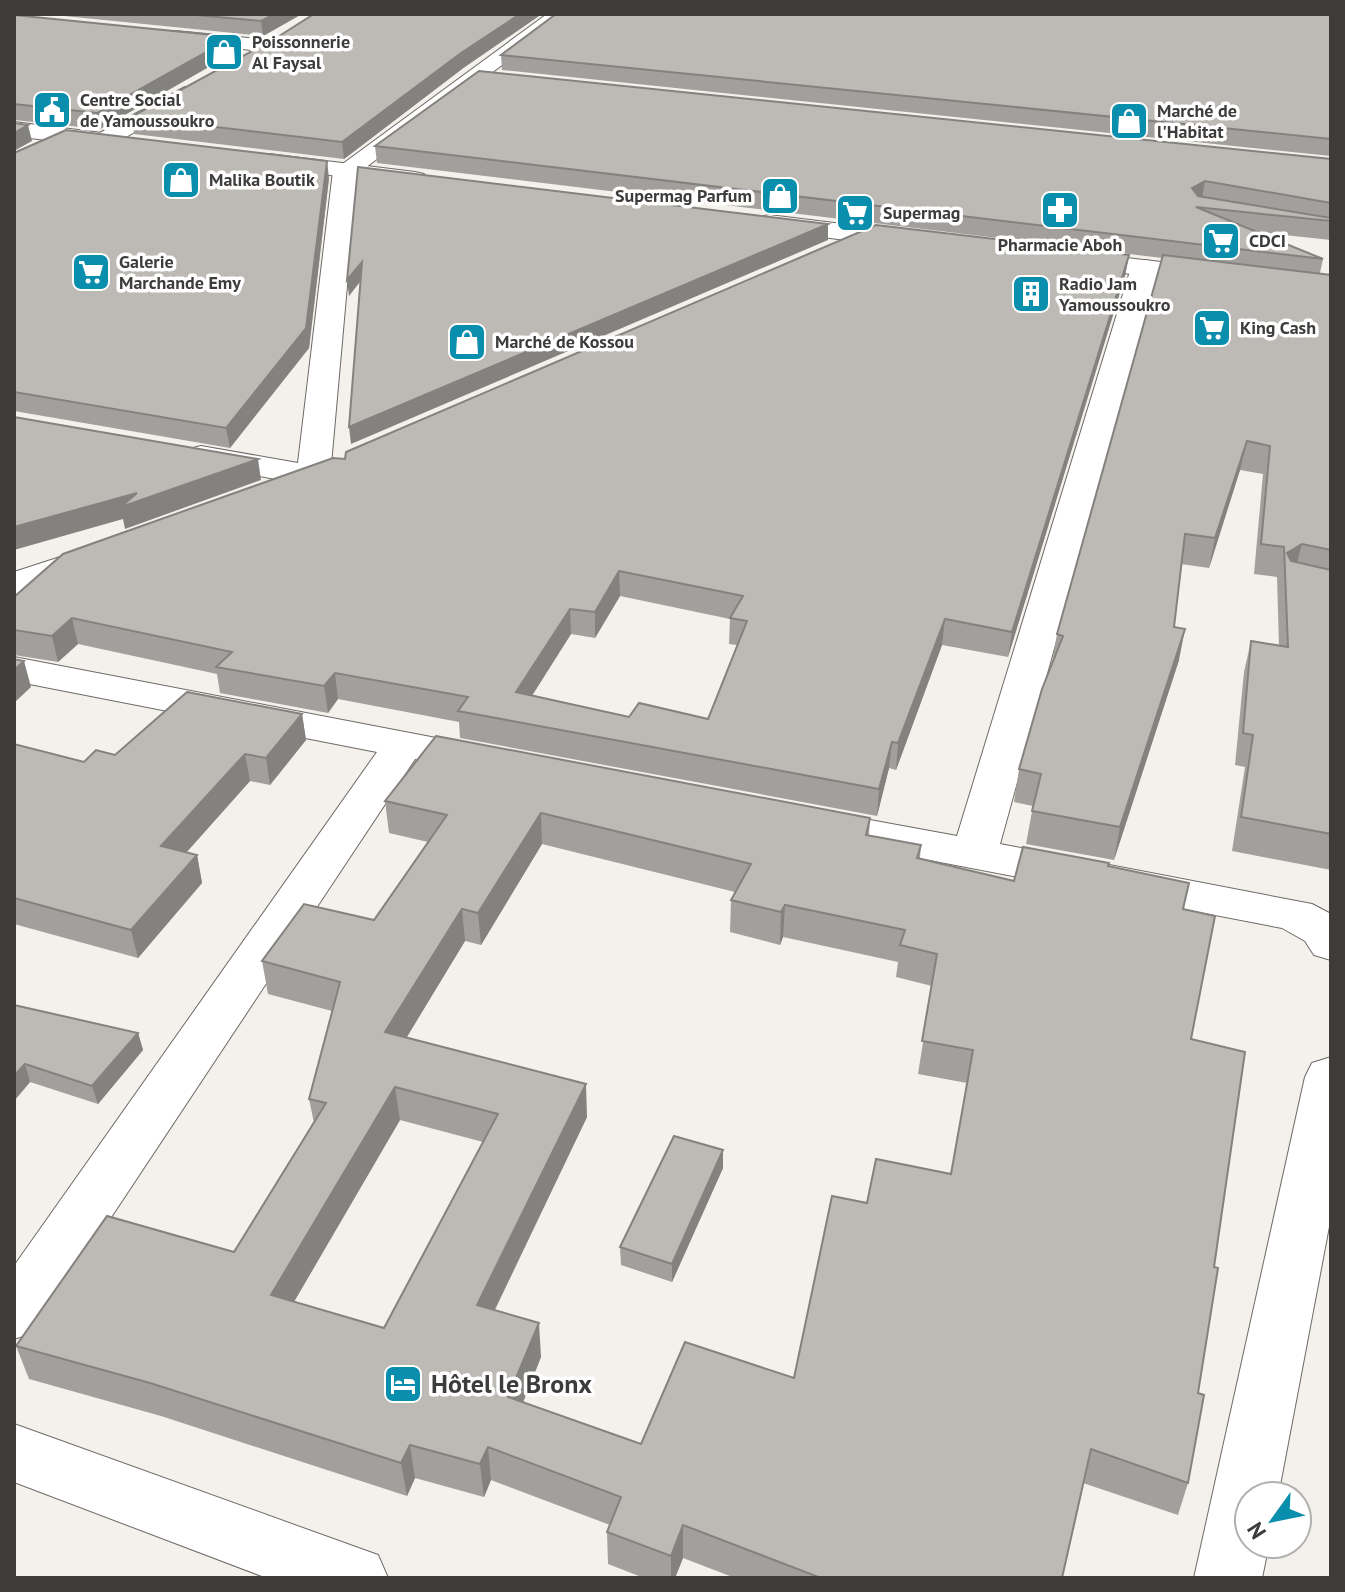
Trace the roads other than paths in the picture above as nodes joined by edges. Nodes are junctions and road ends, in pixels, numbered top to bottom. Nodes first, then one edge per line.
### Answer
1 (560, 14) edge
2 (161, 35) edge
3 (241, 62) edge
4 (472, 76) junction
5 (503, 80) edge
6 (200, 85) edge
7 (14, 129) edge
8 (67, 135) junction
9 (104, 140) junction
10 (149, 146) edge
11 (27, 156) edge
12 (240, 157) edge
13 (345, 171) junction
14 (433, 182) edge
15 (742, 219) edge
16 (869, 235) junction
17 (945, 244) edge
18 (1037, 255) edge
19 (810, 260) edge
20 (1145, 268) junction
21 (1331, 290) edge
22 (171, 451) edge
23 (327, 469) junction
24 (255, 497) edge
25 (124, 546) edge
26 (14, 585) edge
27 (14, 669) edge
28 (403, 745) junction
29 (527, 769) edge
30 (773, 816) edge
31 (974, 854) junction
32 (1331, 943) edge
33 (1331, 1077) edge
34 (14, 1314) edge
35 (14, 1453) edge
36 (354, 1578) edge
37 (1228, 1578) edge

1 - 4 street
2 - 3 street
4 - 5 street
4 - 13 street
6 - 9 street
7 - 8 street
8 - 9 street
8 - 11 street
9 - 10 street
12 - 13 street
13 - 14 street
13 - 23 street
15 - 16 street
16 - 17 street
16 - 19 street
18 - 20 street
20 - 21 street
20 - 31 street
22 - 23 street
23 - 24 street
25 - 26 street
27 - 28 street
28 - 29 street
28 - 34 street
30 - 31 street
31 - 32 street
33 - 37 street
35 - 36 street

